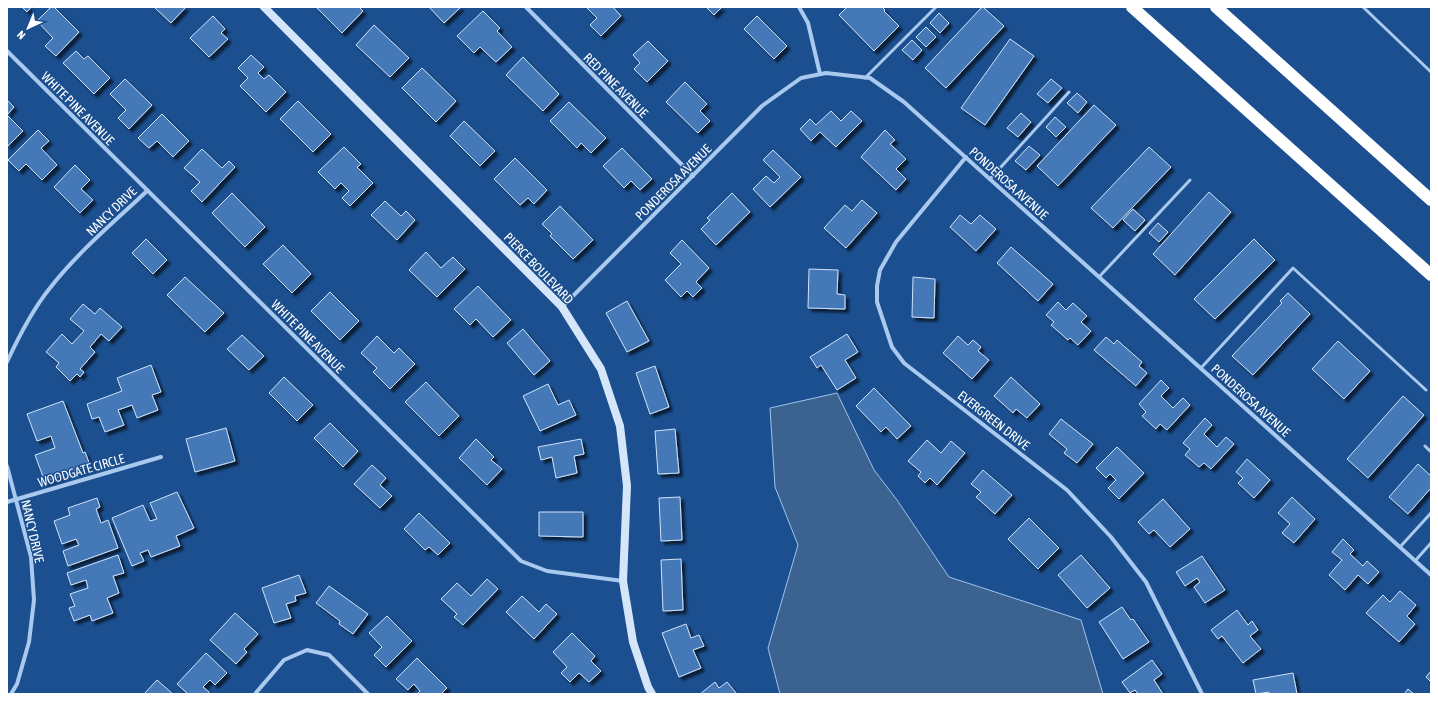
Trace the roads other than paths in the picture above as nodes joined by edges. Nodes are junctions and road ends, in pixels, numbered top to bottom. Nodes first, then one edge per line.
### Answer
1 (264, 7) edge
2 (526, 7) edge
3 (799, 7) edge
4 (936, 7) edge
5 (1132, 7) edge
6 (1216, 7) edge
7 (1363, 7) edge
8 (1372, 7) edge
9 (1368, 11) junction
10 (7, 51) edge
11 (1431, 72) edge
12 (820, 74) junction
13 (865, 78) junction
14 (1069, 92) dead end
15 (966, 157) junction
16 (693, 176) junction
17 (990, 179) junction
18 (1190, 180) dead end
19 (147, 191) junction
20 (1431, 200) edge
21 (1431, 276) edge
22 (1099, 277) junction
23 (562, 307) junction
24 (7, 362) edge
25 (1201, 368) junction
26 (1426, 390) dead end
27 (1425, 446) dead end
28 (1431, 452) edge
29 (161, 457) dead end
30 (7, 466) edge
31 (15, 499) junction
32 (7, 502) edge
33 (1431, 513) edge
34 (1431, 543) edge
35 (1400, 547) junction
36 (1415, 561) junction
37 (1431, 575) edge
38 (623, 581) junction
39 (11, 694) edge
40 (256, 694) edge
41 (368, 694) edge
42 (652, 694) edge
43 (1202, 694) edge

1 - 23 street, PIERCE BOULEVARD
2 - 16 street, RED PINE AVENUE
3 - 12 street
4 - 13 lane
5 - 21 highway
6 - 20 highway
7 - 9 lane
8 - 9 lane
9 - 11 lane
10 - 19 street, WHITE PINE AVENUE
12 - 13 street, PONDEROSA AVENUE
12 - 16 street, PONDEROSA AVENUE
13 - 15 street, PONDEROSA AVENUE
14 - 17 lane
15 - 17 street, PONDEROSA AVENUE
15 - 43 street, EVERGREEN DRIVE
16 - 23 street, PONDEROSA AVENUE
17 - 22 street, PONDEROSA AVENUE
18 - 22 lane
19 - 24 street, NANCY DRIVE
19 - 38 street, WHITE PINE AVENUE
22 - 25 street, PONDEROSA AVENUE
23 - 38 street, PIERCE BOULEVARD
25 - 26 lane
25 - 35 street, PONDEROSA AVENUE
27 - 28 lane
29 - 31 street, WOODGATE CIRCLE
30 - 31 street, NANCY DRIVE
31 - 32 street, WOODGATE CIRCLE
31 - 39 street, NANCY DRIVE
33 - 35 lane
34 - 36 lane
35 - 36 street, PONDEROSA AVENUE
36 - 37 street, PONDEROSA AVENUE
38 - 42 street, PIERCE BOULEVARD
40 - 41 street

